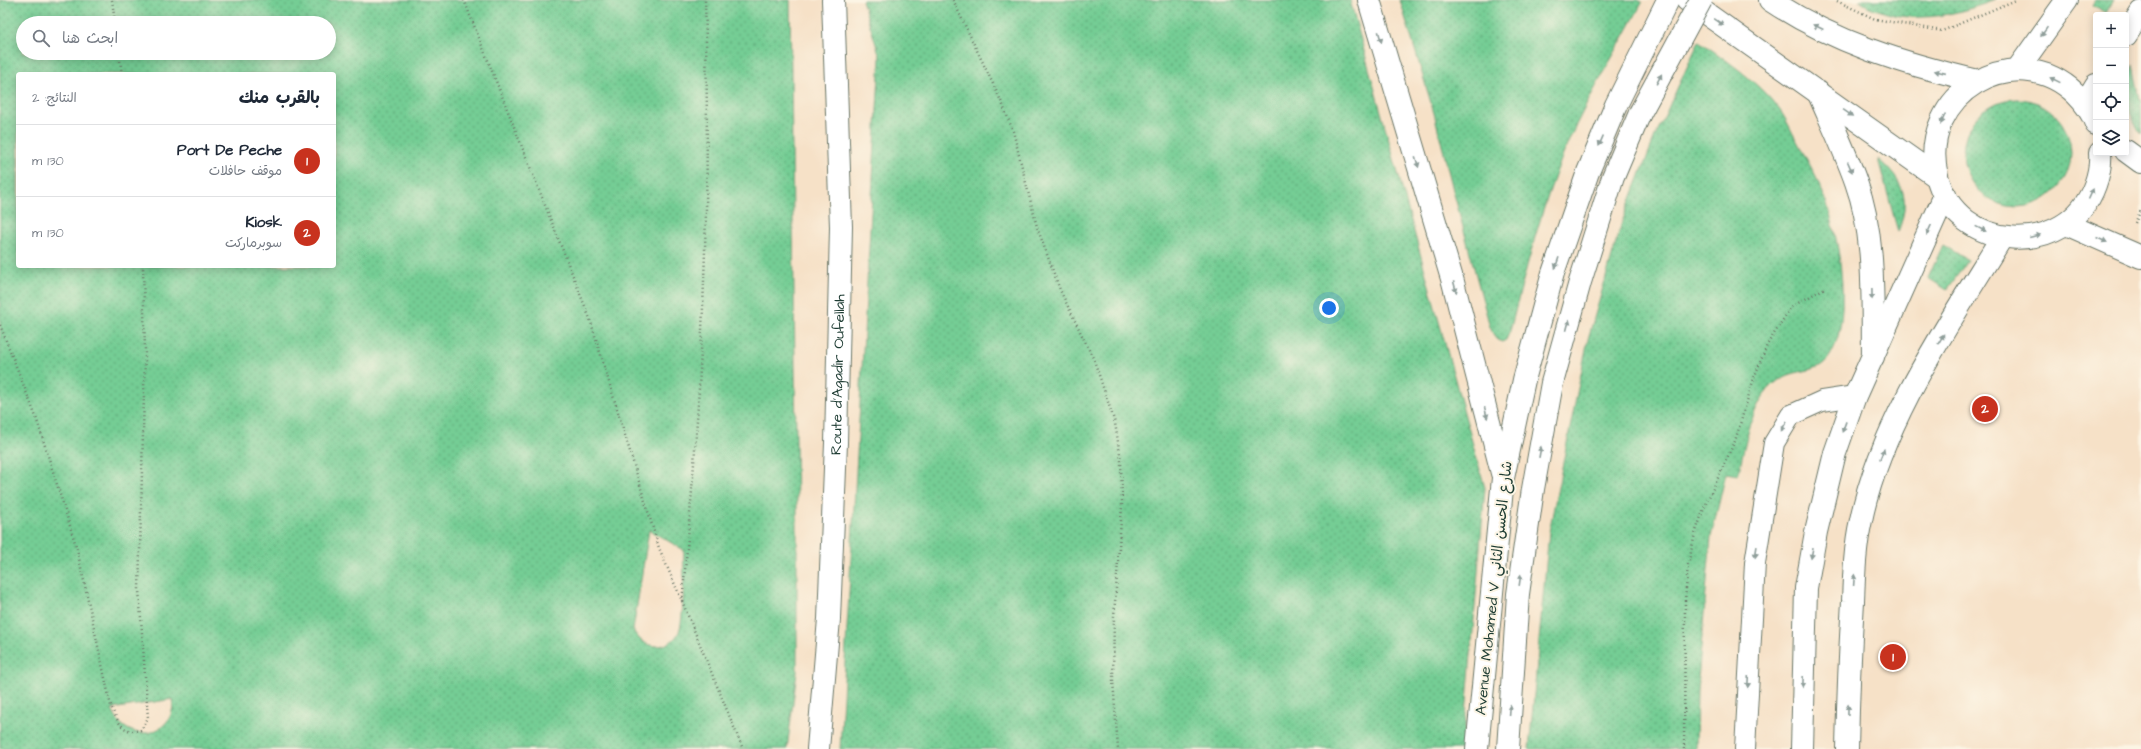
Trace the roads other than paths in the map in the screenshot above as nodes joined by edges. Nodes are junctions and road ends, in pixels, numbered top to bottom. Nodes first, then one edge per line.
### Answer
1 (833, 0) edge
2 (1369, 0) edge
3 (1668, 0) edge
4 (1687, 0) edge
5 (1701, 0) edge
6 (1770, 0) edge
7 (2067, 0) edge
8 (2141, 12) edge
9 (2129, 30) edge
10 (2017, 70) junction
11 (1978, 81) junction
12 (1818, 92) junction
13 (2091, 94) edge
14 (2095, 120) edge
15 (2129, 153) edge
16 (2100, 156) edge
17 (2141, 162) edge
18 (1941, 186) junction
19 (2066, 224) junction
20 (2002, 237) junction
21 (2141, 257) edge
22 (1873, 357) junction
23 (1855, 396) junction
24 (1503, 478) junction
25 (818, 749) edge
26 (1477, 749) edge
27 (1508, 749) edge
28 (1745, 749) edge
29 (1802, 749) edge
30 (1847, 749) edge

1 - 25 main road, Route d'Agadir Oufellah
2 -> 24 main road
3 -> 24 main road, Avenue Mohamed V شارع الحسن الثاني
4 -> 12 main road
27 -> 5 main road, Avenue Mohamed V شارع الحسن الثاني, bridge
11 -> 6 main road
7 -> 10 main road
8 - 9 main road
10 - 11 main road
13 -> 10 main road
11 -> 18 main road
12 -> 18 main road
12 -> 22 main road
13 - 14 main road
15 - 17 main road
19 -> 16 main road
18 -> 20 main road
18 -> 22 main road
20 -> 19 main road
19 -> 21 main road
30 -> 20 main road
22 - 23 main road
23 -> 28 lane
23 -> 29 main road
24 - 26 main road, Avenue Mohamed V شارع الحسن الثاني

